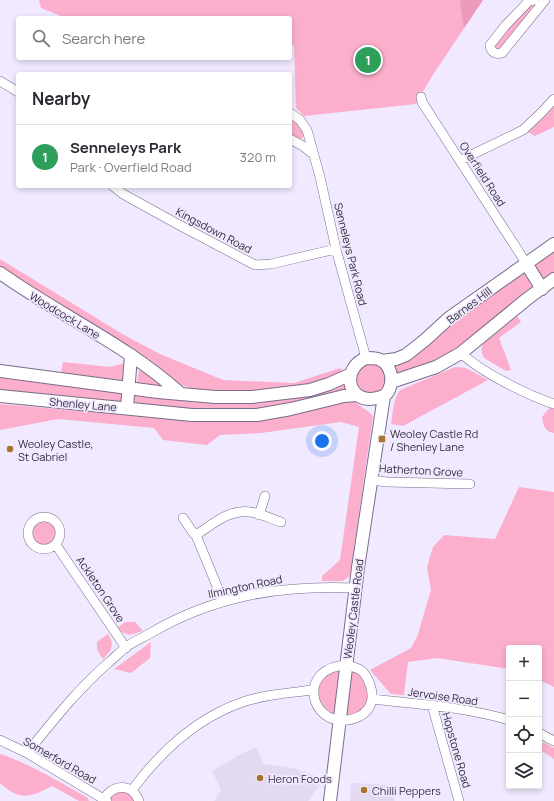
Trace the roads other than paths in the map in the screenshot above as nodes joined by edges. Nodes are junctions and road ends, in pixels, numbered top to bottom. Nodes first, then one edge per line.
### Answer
1 (534, 0) edge
2 (545, 0) edge
3 (0, 81) edge
4 (16, 91) edge
5 (421, 97) dead end
6 (554, 99) edge
7 (292, 114) edge
8 (292, 140) edge
9 (313, 154) junction
10 (460, 160) junction
11 (116, 188) edge
12 (554, 244) edge
13 (336, 249) junction
14 (526, 263) junction
15 (0, 273) edge
16 (554, 279) edge
17 (542, 289) junction
18 (461, 353) junction
19 (131, 355) junction
20 (366, 358) junction
21 (382, 361) junction
22 (0, 371) edge
23 (351, 374) junction
24 (392, 382) junction
25 (129, 388) junction
26 (181, 394) junction
27 (0, 396) edge
28 (384, 396) junction
29 (361, 397) junction
30 (554, 404) edge
31 (127, 408) junction
32 (380, 422) junction
33 (372, 480) junction
34 (470, 484) dead end
35 (265, 496) dead end
36 (259, 515) junction
37 (183, 518) dead end
38 (280, 522) dead end
39 (196, 535) junction
40 (56, 545) dead end
41 (356, 588) junction
42 (224, 601) junction
43 (126, 648) junction
44 (347, 665) junction
45 (313, 690) junction
46 (372, 699) junction
47 (432, 705) junction
48 (506, 719) edge
49 (340, 721) junction
50 (542, 735) edge
51 (0, 740) edge
52 (554, 741) edge
53 (27, 753) junction
54 (132, 790) junction
55 (104, 800) edge
56 (330, 800) edge
57 (139, 801) edge
58 (459, 801) edge

1 - 2 street
3 - 4 street
5 - 10 street, Overfield Road
6 - 10 street
7 - 9 street, Senneleys Park Road
8 - 9 street
9 - 13 street, Senneleys Park Road
10 - 14 street, Overfield Road
11 - 13 street, Kingsdown Road
12 - 14 main road, Barnes Hill
13 - 20 street, Senneleys Park Road
14 - 17 main road
14 - 21 main road, Barnes Hill
15 - 19 main road, Woodcock Lane
16 - 17 main road
17 - 18 main road
18 - 24 main road
18 - 30 street
19 - 25 main road
19 - 26 main road, Woodcock Lane
20 - 21 main road
20 - 23 main road
21 - 24 main road
22 - 25 main road, Shenley Lane
23 - 26 main road
23 - 29 main road
24 - 28 main road
25 - 26 main road, Shenley Lane
25 - 31 main road
27 - 31 main road, Shenley Lane
28 - 29 main road
28 - 32 main road, Weoley Castle Road
29 - 31 main road, Shenley Lane
29 - 32 main road
32 - 33 main road, Weoley Castle Road
33 - 34 street, Hatherton Grove
33 - 41 main road, Weoley Castle Road
35 - 36 street
36 - 38 street
36 - 39 street
37 - 39 street
39 - 42 street
40 - 43 street, Ackleton Grove
41 - 42 street, Ilmington Road
41 - 44 main road, Weoley Castle Road
42 - 43 street, Ilmington Road
43 - 53 street, Ilmington Road
44 - 45 street
44 - 46 street
44 - 49 main road, Weoley Castle Road
45 - 49 street
45 - 54 street
46 - 47 street, Jervoise Road
46 - 49 street
47 - 48 street, Jervoise Road
47 - 58 street, Hopstone Road
49 - 56 main road, Weoley Castle Road
50 - 52 street
51 - 53 street, Somerford Road
53 - 55 street, Somerford Road
54 - 55 street
54 - 57 street

